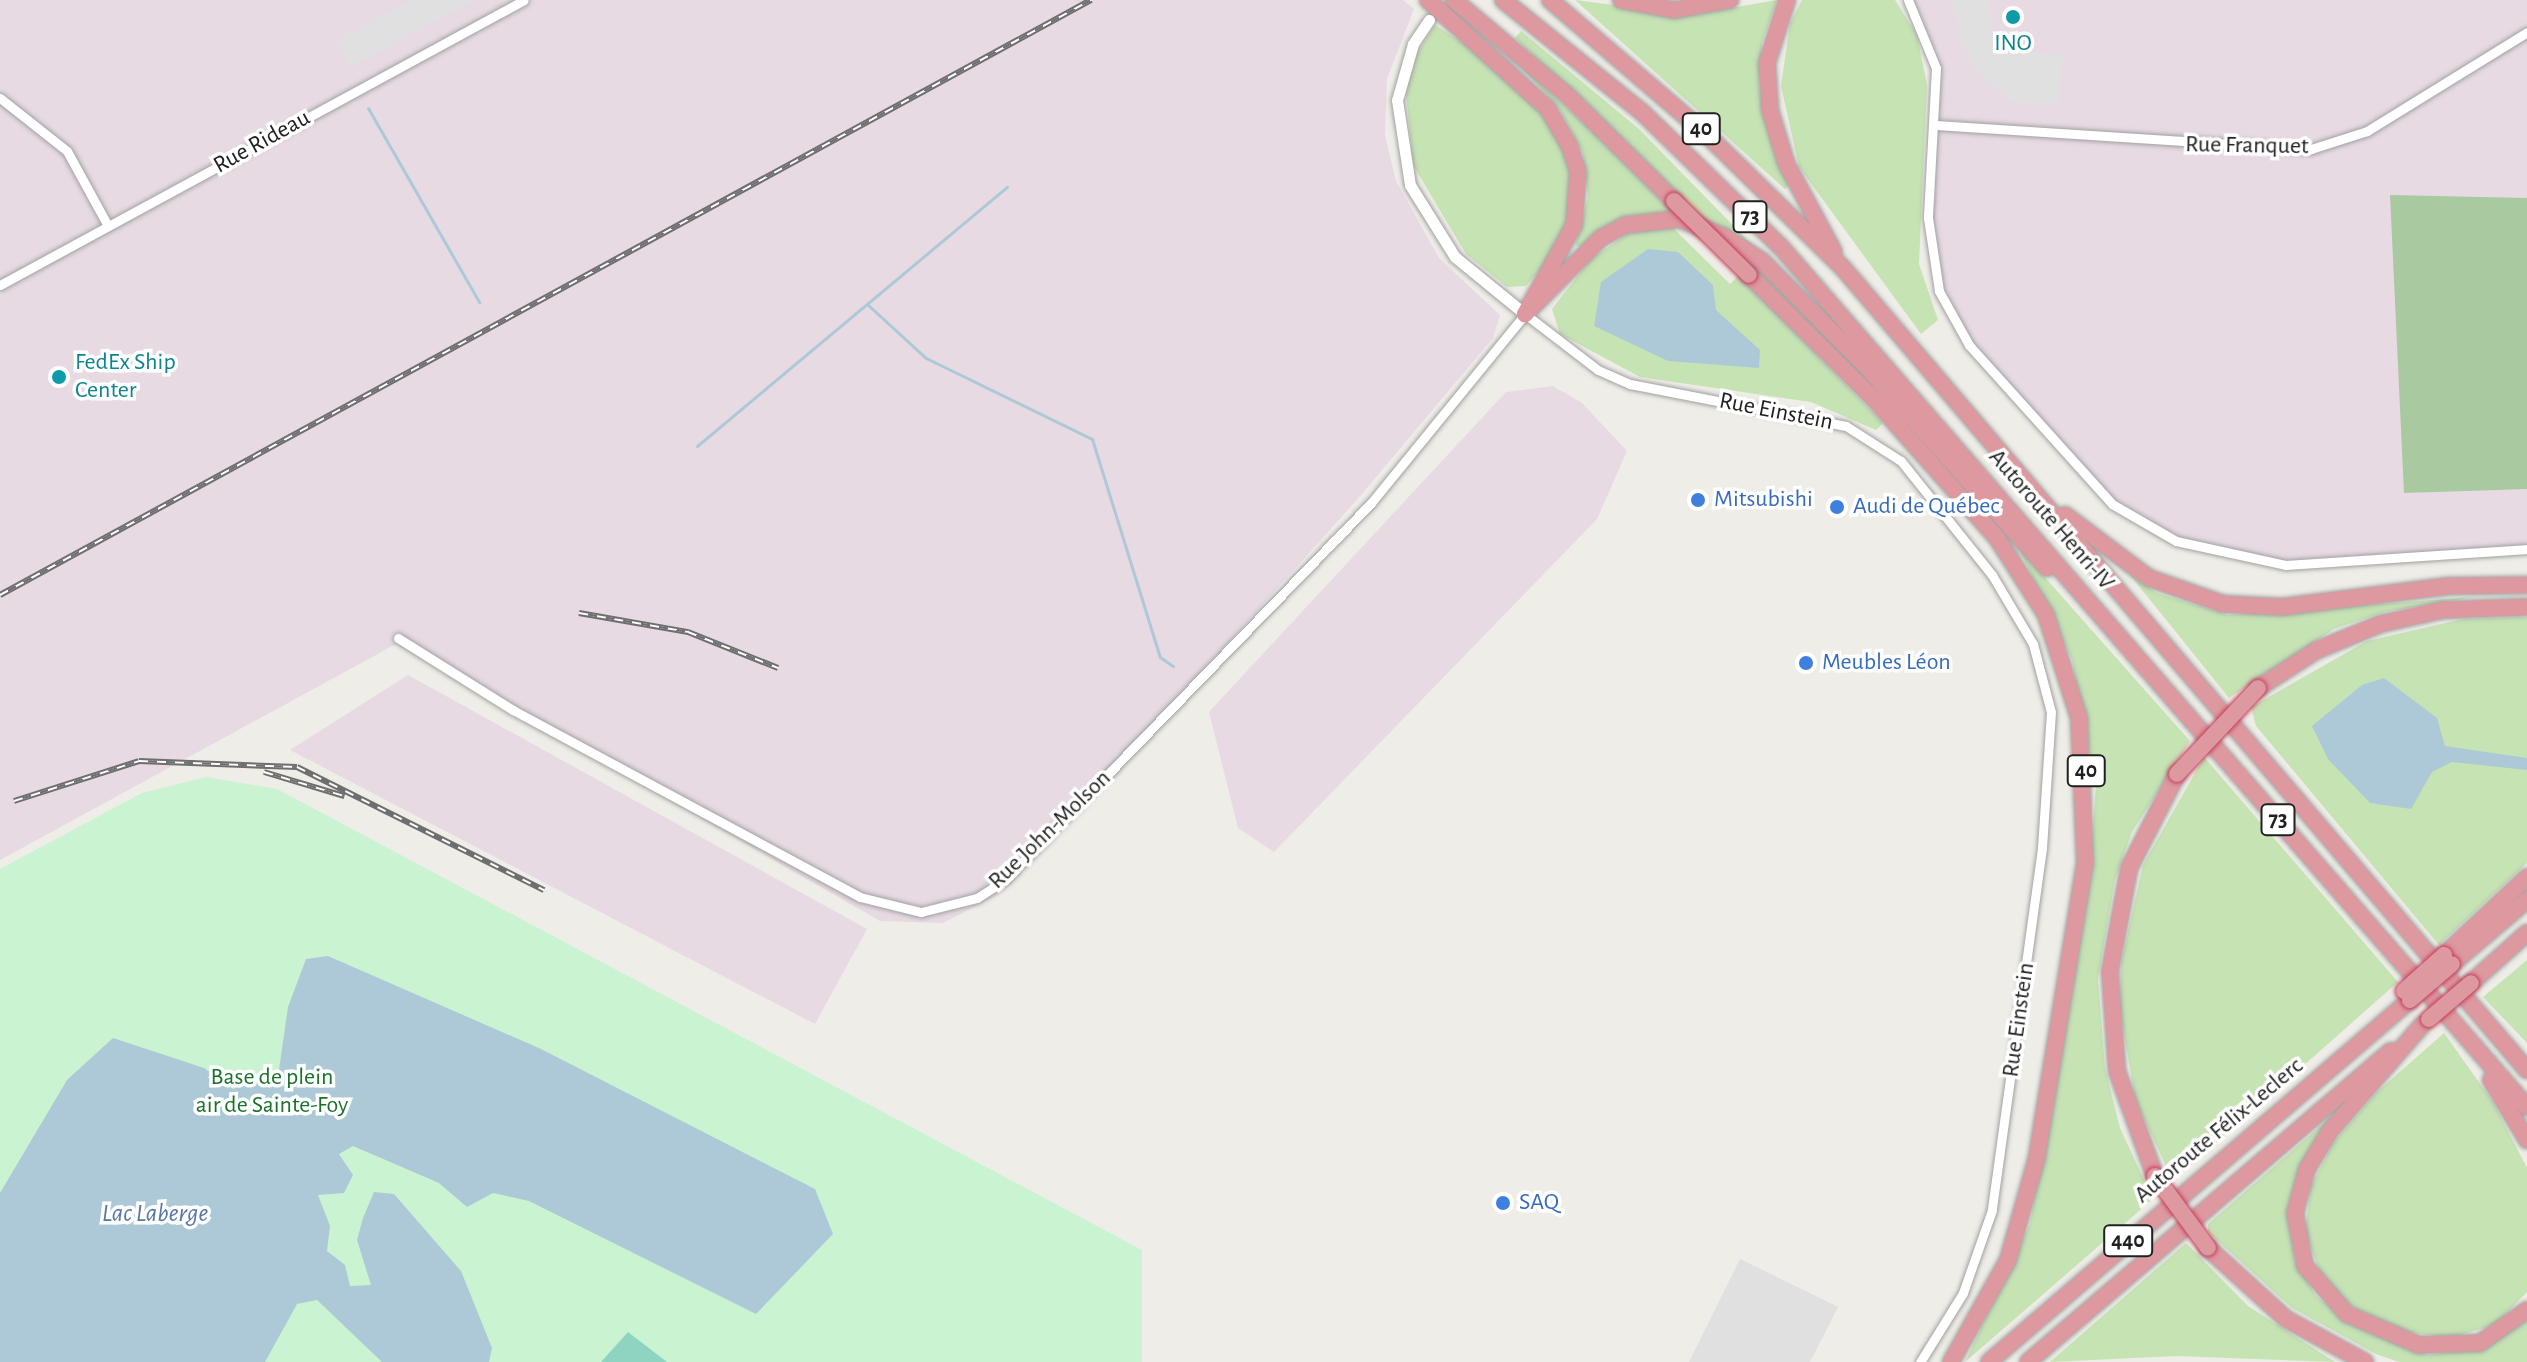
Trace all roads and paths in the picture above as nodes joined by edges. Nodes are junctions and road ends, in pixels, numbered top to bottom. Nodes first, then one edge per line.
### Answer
1 (524, 0) edge
2 (1428, 0) edge
3 (1454, 0) edge
4 (1503, 0) edge
5 (1550, 0) edge
6 (1621, 0) edge
7 (1730, 0) edge
8 (1787, 0) edge
9 (1908, 0) edge
10 (1429, 20) dead end
11 (2527, 32) edge
12 (0, 98) edge
13 (1936, 125) junction
14 (108, 226) junction
15 (1843, 268) junction
16 (0, 285) edge
17 (1525, 314) junction
18 (2029, 485) junction
19 (2527, 549) edge
20 (2527, 585) edge
21 (2527, 607) edge
22 (398, 638) dead end
23 (2172, 697) junction
24 (2527, 877) edge
25 (2527, 900) edge
26 (2527, 933) edge
27 (2527, 944) edge
28 (2448, 960) junction
29 (2477, 977) junction
30 (2481, 1017) junction
31 (2426, 1022) junction
32 (2463, 1035) junction
33 (2527, 1059) edge
34 (2527, 1070) edge
35 (2527, 1107) edge
36 (2527, 1140) edge
37 (2527, 1310) edge
38 (1920, 1362) edge
39 (1951, 1362) edge
40 (1989, 1362) edge
41 (2028, 1362) edge
42 (2365, 1362) edge

1 - 14 street, Rue Rideau
2 - 17 highway
3 - 39 highway, 40, bridge
4 - 23 highway, Autoroute Henri-IV / 73
5 - 15 highway, Autoroute Henri-IV / 40
6 - 7 highway
8 - 15 highway
9 - 13 street
10 - 17 street, Rue Einstein
11 - 13 street, Rue Franquet
12 - 14 street
13 - 19 street
14 - 16 street, Rue Rideau
15 - 18 highway, Autoroute Henri-IV / 40
17 - 22 street, Rue John-Molson
17 - 23 highway
17 - 38 street, Rue Einstein
18 - 20 highway
18 - 30 highway, Autoroute Henri-IV / 40
21 - 42 highway, bridge
23 - 32 highway, Autoroute Henri-IV / 73
24 - 28 highway
25 - 28 highway, 440
26 - 29 highway
27 - 29 highway
28 - 40 highway, Autoroute Félix-Leclerc / 440, bridge
29 - 31 highway, bridge
30 - 33 highway
30 - 34 highway, Autoroute Henri-IV
31 - 37 highway
31 - 41 highway, Autoroute Félix-Leclerc
32 - 35 highway, Autoroute Henri-IV / 73
32 - 36 highway

